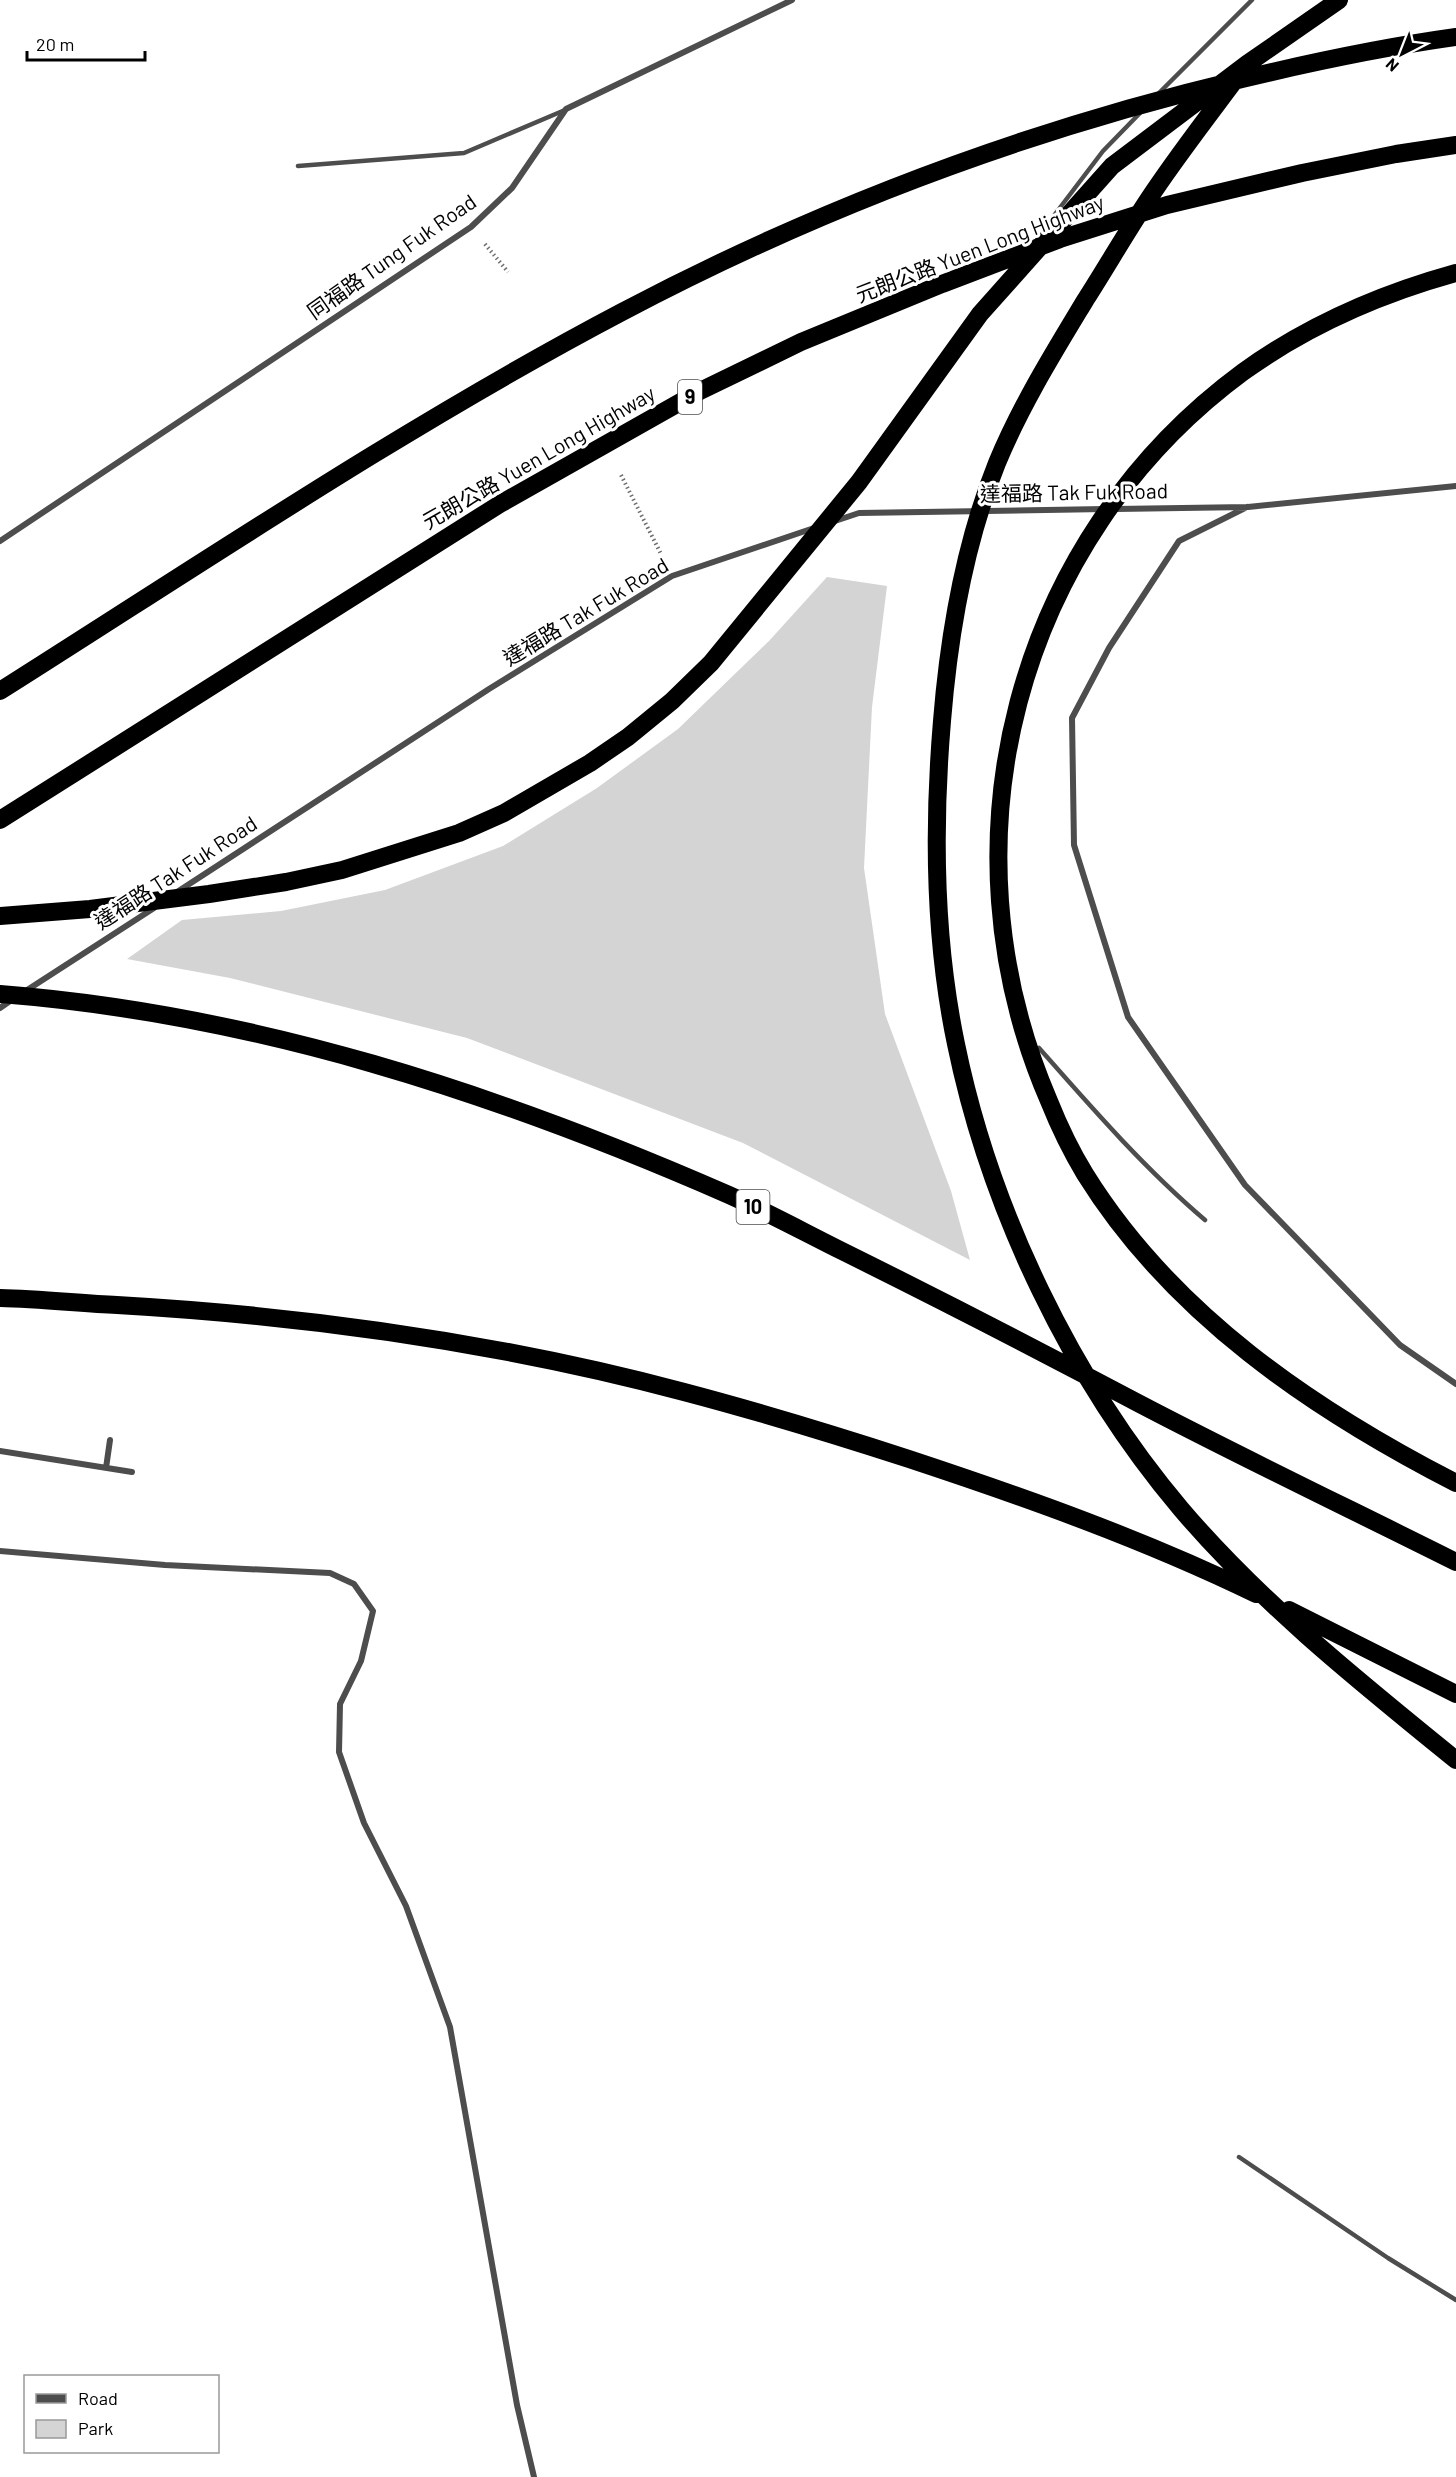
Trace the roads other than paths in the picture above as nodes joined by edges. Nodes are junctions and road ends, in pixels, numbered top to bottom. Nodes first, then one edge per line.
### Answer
1 (792, 0) edge
2 (1252, 0) edge
3 (1339, 0) edge
4 (1456, 37) edge
5 (1247, 64) junction
6 (566, 110) junction
7 (1456, 145) edge
8 (298, 166) dead end
9 (1456, 273) edge
10 (980, 314) junction
11 (1456, 486) edge
12 (1248, 507) junction
13 (0, 541) edge
14 (0, 691) edge
15 (0, 819) edge
16 (0, 916) edge
17 (0, 994) edge
18 (0, 1008) edge
19 (1021, 1028) junction
20 (1204, 1220) dead end
21 (0, 1298) edge
22 (1456, 1384) edge
23 (110, 1440) dead end
24 (0, 1451) edge
25 (106, 1468) junction
26 (132, 1472) dead end
27 (1456, 1483) edge
28 (0, 1551) edge
29 (1456, 1562) edge
30 (1456, 1694) edge
31 (1456, 1760) edge
32 (1239, 2157) dead end
33 (1456, 2300) edge
34 (534, 2477) edge

1 - 6 street, 同福路 Tung Fuk Road
2 - 10 lane
3 - 5 highway
4 - 14 highway
5 - 10 highway
5 - 31 highway
6 - 8 lane
6 - 13 street, 同福路 Tung Fuk Road
7 - 15 highway, 元朗公路 Yuen Long Highway / 9
9 - 19 highway
10 - 16 highway
11 - 12 street, 達福路 Tak Fuk Road
12 - 18 street, 達福路 Tak Fuk Road
12 - 22 street
17 - 29 highway, 10
19 - 20 lane
19 - 27 highway
21 - 30 highway
23 - 25 street
24 - 25 street
25 - 26 street
28 - 34 street
32 - 33 lane

